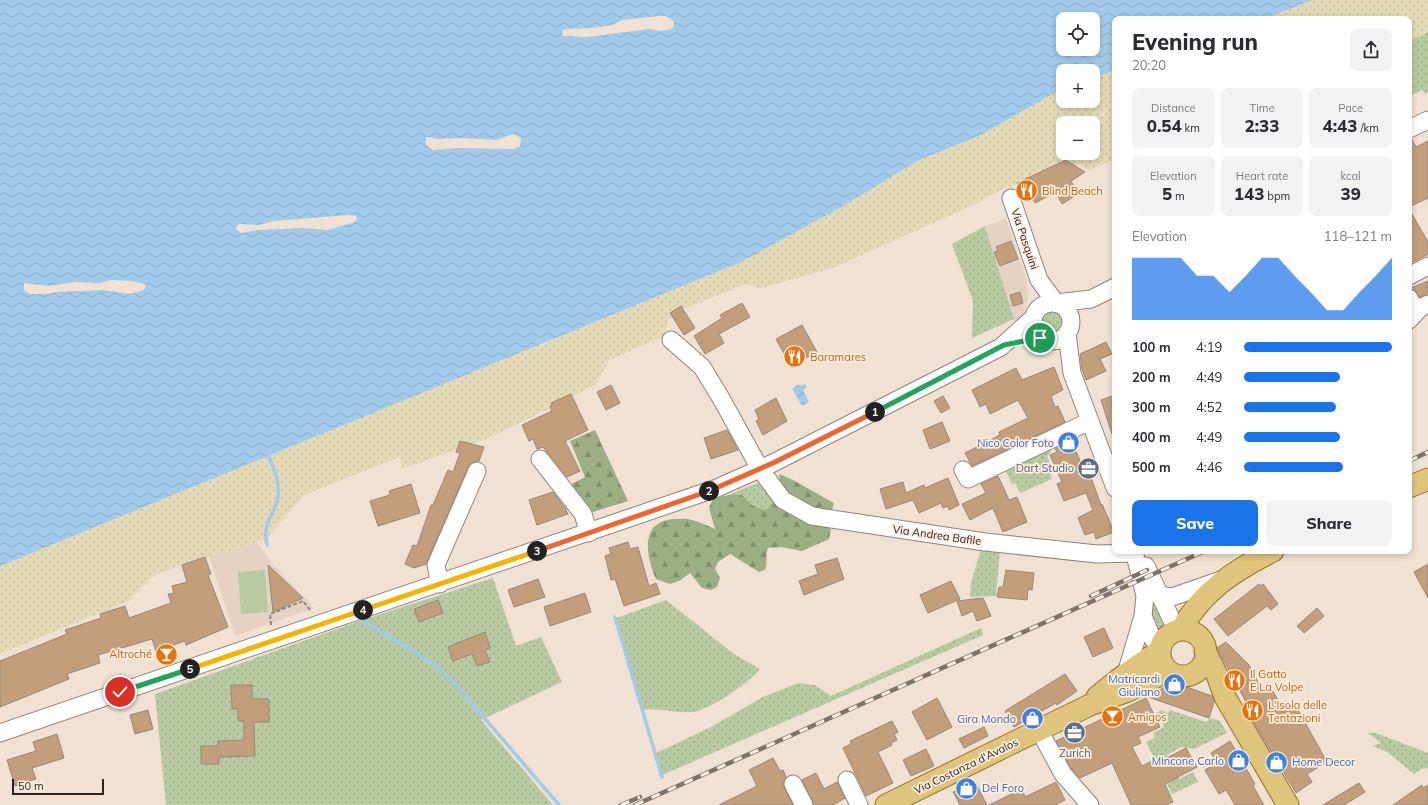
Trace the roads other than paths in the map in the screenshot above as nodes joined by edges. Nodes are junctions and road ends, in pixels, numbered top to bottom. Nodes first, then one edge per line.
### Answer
1 (1428, 120) edge
2 (1412, 128) edge
3 (1011, 198) dead end
4 (1428, 266) edge
5 (1412, 274) edge
6 (1039, 280) junction
7 (1112, 288) edge
8 (1091, 299) junction
9 (1056, 303) junction
10 (1419, 303) edge
11 (1034, 314) junction
12 (1412, 315) edge
13 (1069, 330) junction
14 (1044, 339) junction
15 (671, 340) dead end
16 (1004, 345) junction
17 (1072, 373) junction
18 (1090, 421) junction
19 (540, 459) dead end
20 (760, 470) junction
21 (477, 471) dead end
22 (969, 473) dead end
23 (1428, 478) edge
24 (1112, 479) edge
25 (1412, 486) edge
26 (589, 533) junction
27 (1112, 553) edge
28 (1135, 554) edge
29 (1136, 554) edge
30 (1268, 554) edge
31 (1220, 583) junction
32 (440, 584) junction
33 (1158, 595) junction
34 (1143, 616) junction
35 (1179, 631) junction
36 (1203, 644) junction
37 (1160, 649) junction
38 (1178, 673) junction
39 (1126, 674) junction
40 (1225, 697) junction
41 (1090, 705) junction
42 (1039, 730) junction
43 (0, 733) edge
44 (847, 780) dead end
45 (793, 784) dead end
46 (804, 805) edge
47 (859, 805) edge
48 (886, 805) edge
49 (1090, 805) edge
50 (1288, 805) edge

1 - 2 street
3 - 6 street, Via Pasquini
4 - 5 street
6 - 9 street, Via Pasquini
6 - 11 street, Via Pasquini
7 - 8 street
8 - 9 street
8 - 13 street
9 - 11 street
9 - 13 street
10 - 12 street
11 - 14 street
11 - 16 street
13 - 14 street
13 - 17 street
14 - 16 street
14 - 17 street
15 - 20 street, Via Andrea Bafile
16 - 20 street
17 - 18 street
18 - 22 street
18 - 24 street
19 - 26 street
20 - 26 street
20 - 27 street, Via Andrea Bafile
21 - 32 street
23 - 25 main road
26 - 32 street
28 - 34 street
29 - 33 street
30 - 31 main road
31 - 33 street
31 - 35 main road
31 - 36 main road
32 - 43 street
33 - 35 street
34 - 37 street
34 - 39 street
35 - 36 main road
35 - 37 main road
36 - 38 main road
36 - 40 main road
37 - 38 main road
37 - 39 main road, Via Costanza d'Avalos
38 - 40 main road
38 - 41 main road, Via Costanza d'Avalos
39 - 41 main road, Via Costanza d'Avalos
40 - 50 main road
41 - 42 main road, Via Costanza d'Avalos
42 - 48 main road, Via Costanza d'Avalos
42 - 49 street
44 - 47 street
45 - 46 street

